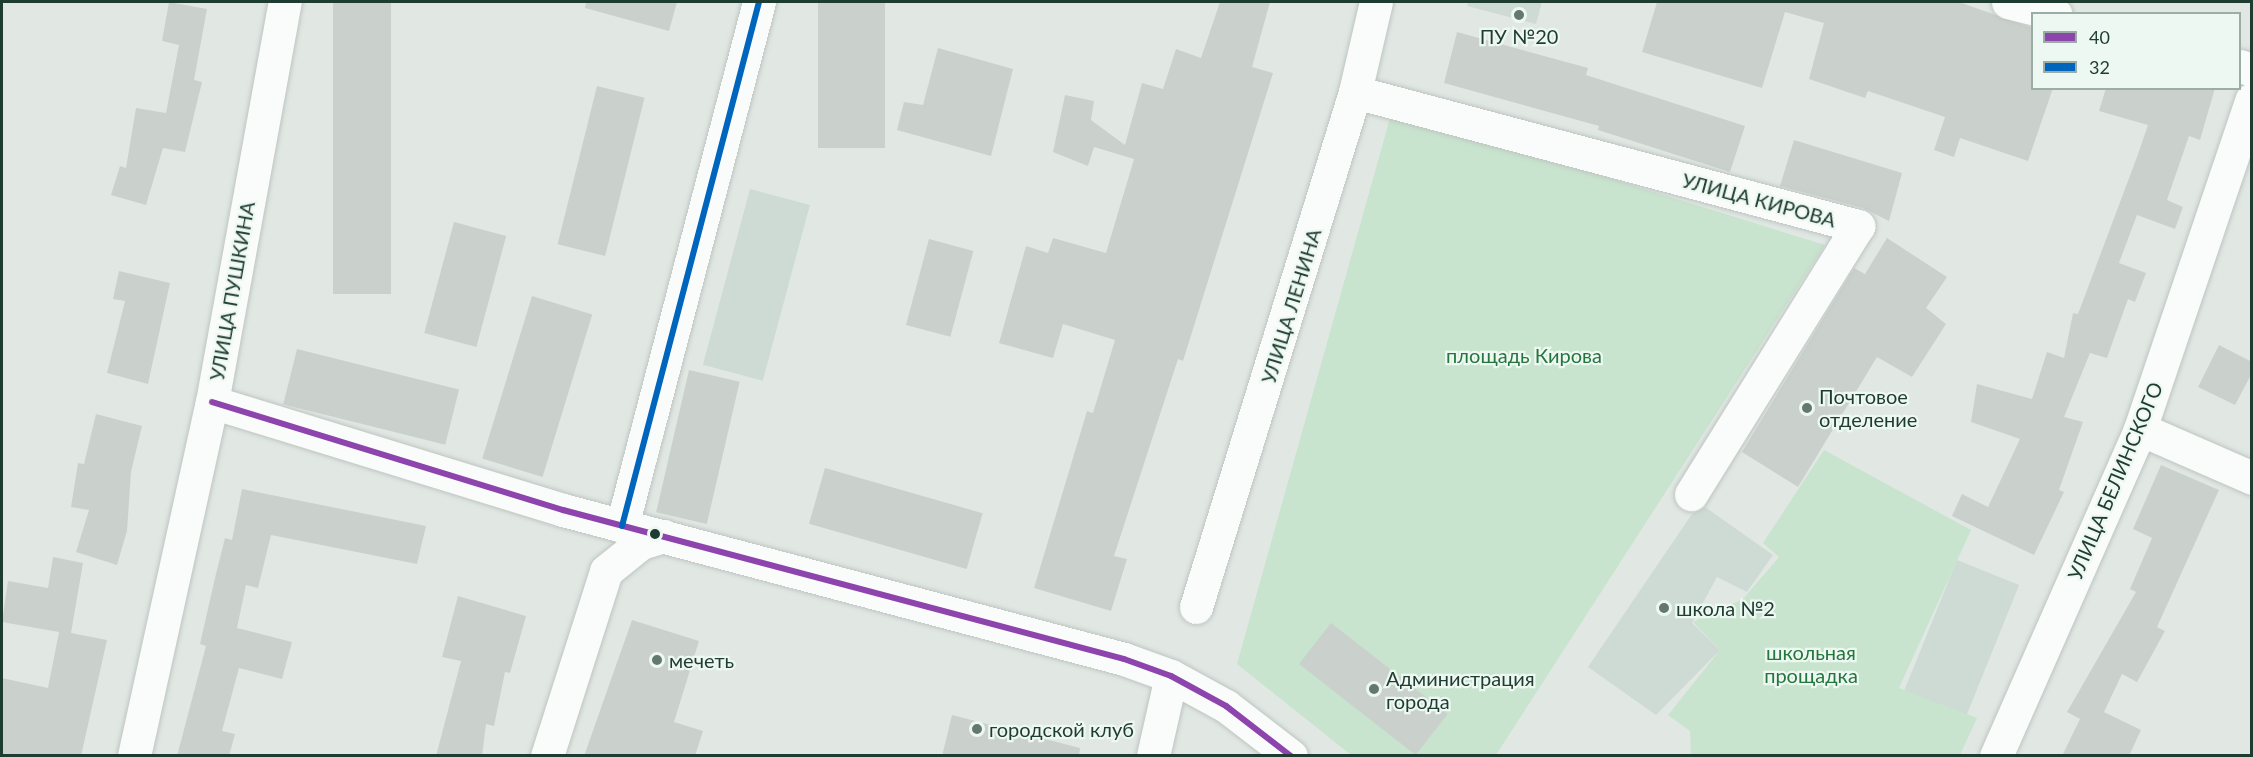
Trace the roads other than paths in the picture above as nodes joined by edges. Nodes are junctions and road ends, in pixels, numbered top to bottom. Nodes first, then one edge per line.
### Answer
1 (285, 2) edge
2 (759, 2) edge
3 (1376, 2) edge
4 (2008, 2) edge
5 (2047, 12) edge
6 (1355, 92) junction
7 (2252, 99) edge
8 (212, 402) junction
9 (2140, 429) junction
10 (2252, 478) edge
11 (1691, 494) dead end
12 (564, 510) junction
13 (622, 526) junction
14 (664, 536) junction
15 (606, 571) junction
16 (1196, 608) dead end
17 (1171, 676) junction
18 (134, 756) edge
19 (547, 756) edge
20 (1153, 756) edge
21 (1291, 756) edge
22 (1996, 756) edge

1 - 8 street, УЛИЦА ПУШКИНА
2 - 13 street
3 - 6 street, УЛИЦА ЛЕНИНА
4 - 5 street
6 - 11 street, УЛИЦА КИРОВА
6 - 16 street, УЛИЦА ЛЕНИНА
7 - 9 street, УЛИЦА БЕЛИНСКОГО
8 - 12 street
8 - 18 street, УЛИЦА ПУШКИНА
9 - 10 street
9 - 22 street, УЛИЦА БЕЛИНСКОГО
12 - 13 street
12 - 15 street
13 - 14 street
14 - 15 street
14 - 17 street
15 - 19 street
17 - 20 street
17 - 21 street

